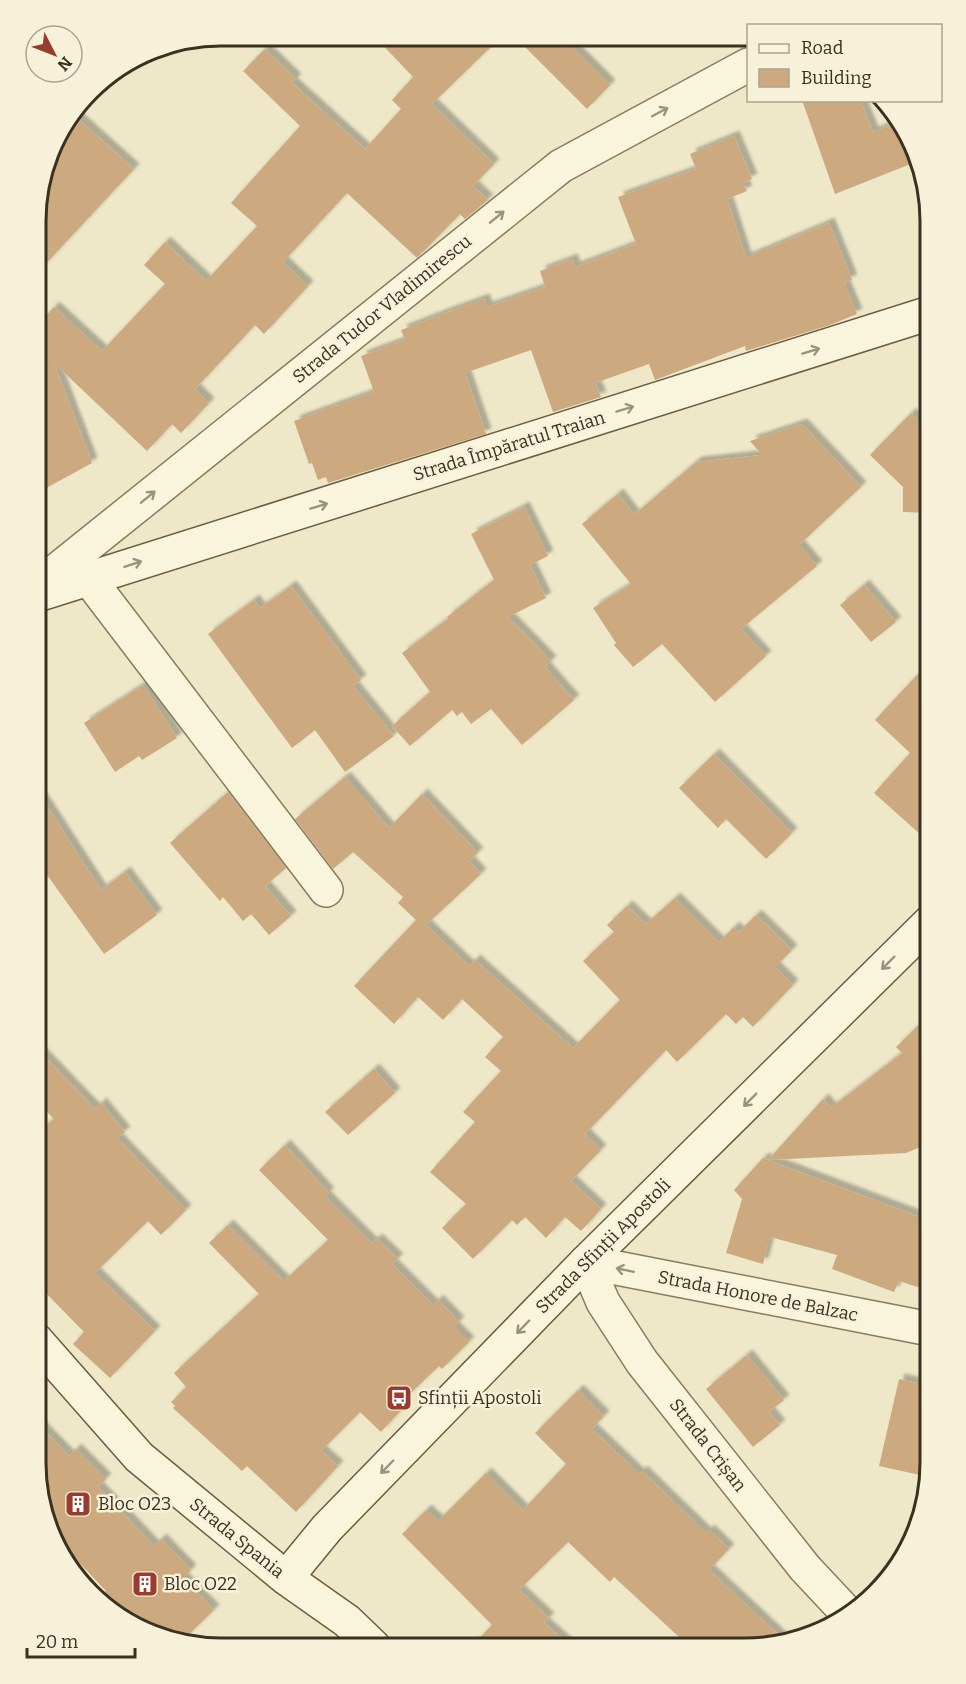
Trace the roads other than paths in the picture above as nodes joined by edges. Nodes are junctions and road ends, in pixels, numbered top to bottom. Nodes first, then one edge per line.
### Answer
1 (747, 66) edge
2 (920, 316) edge
3 (46, 579) edge
4 (89, 579) junction
5 (46, 592) edge
6 (326, 890) dead end
7 (919, 932) edge
8 (586, 1262) junction
9 (919, 1327) edge
10 (46, 1351) edge
11 (286, 1578) junction
12 (842, 1608) edge
13 (365, 1638) edge

3 -> 1 street, Strada Tudor Vladimirescu
4 -> 2 street, Strada Împăratul Traian
4 - 5 street, Strada Împăratul Traian
4 - 6 street
7 -> 8 street, Strada Sfinții Apostoli
9 -> 8 street, Strada Honore de Balzac
8 -> 11 street, Strada Sfinții Apostoli
8 - 12 street, Strada Crișan
10 - 11 street, Strada Spania
11 - 13 street, Strada Spania

